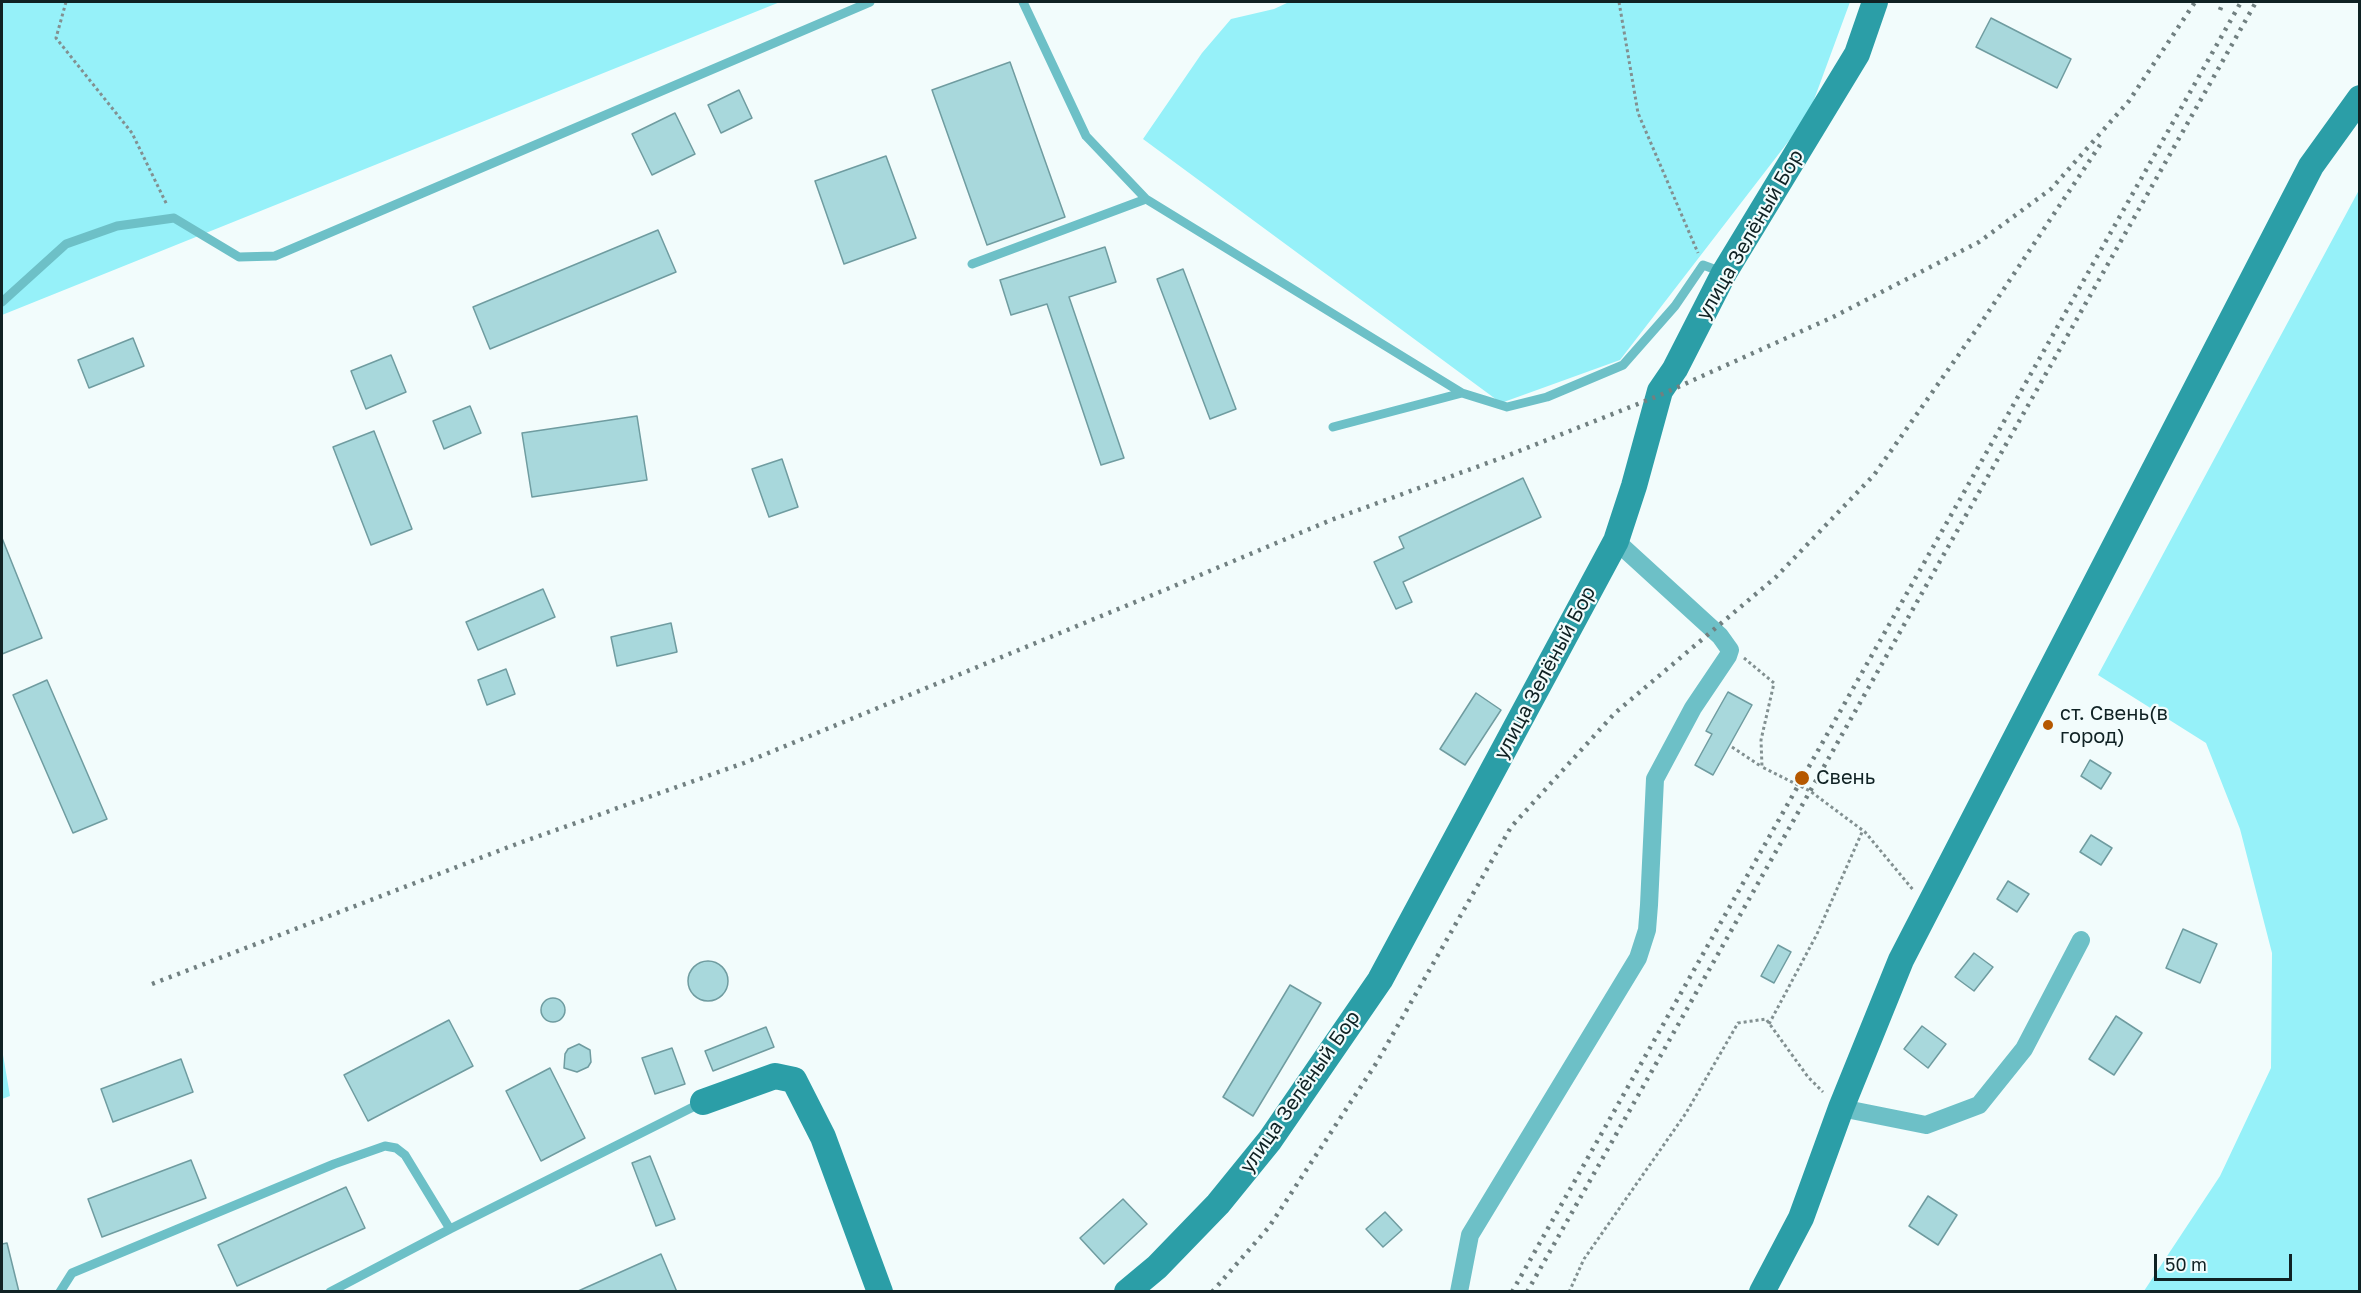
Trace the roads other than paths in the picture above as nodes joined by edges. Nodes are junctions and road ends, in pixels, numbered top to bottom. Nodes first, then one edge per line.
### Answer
1 (870, 2) edge
2 (1023, 2) edge
3 (1875, 2) edge
4 (2353, 111) edge
5 (1146, 199) junction
6 (972, 264) dead end
7 (1714, 269) junction
8 (2, 302) edge
9 (1462, 393) junction
10 (1333, 427) dead end
11 (1616, 541) junction
12 (2081, 939) dead end
13 (703, 1102) joint
14 (1841, 1108) junction
15 (450, 1229) junction
16 (60, 1292) edge
17 (330, 1292) edge
18 (880, 1292) edge
19 (1127, 1292) edge
20 (1459, 1292) edge
21 (1762, 1292) edge

1 - 8 lane
2 - 5 lane
3 - 7 street, улица Зелёный Бор
4 - 14 street
5 - 6 lane
5 - 9 lane
7 - 9 lane
7 - 11 street, улица Зелёный Бор
9 - 10 lane
11 - 19 street, улица Зелёный Бор
11 - 20 street
12 - 14 street
13 - 15 lane
13 - 18 street
14 - 21 street
15 - 16 lane
15 - 17 lane

